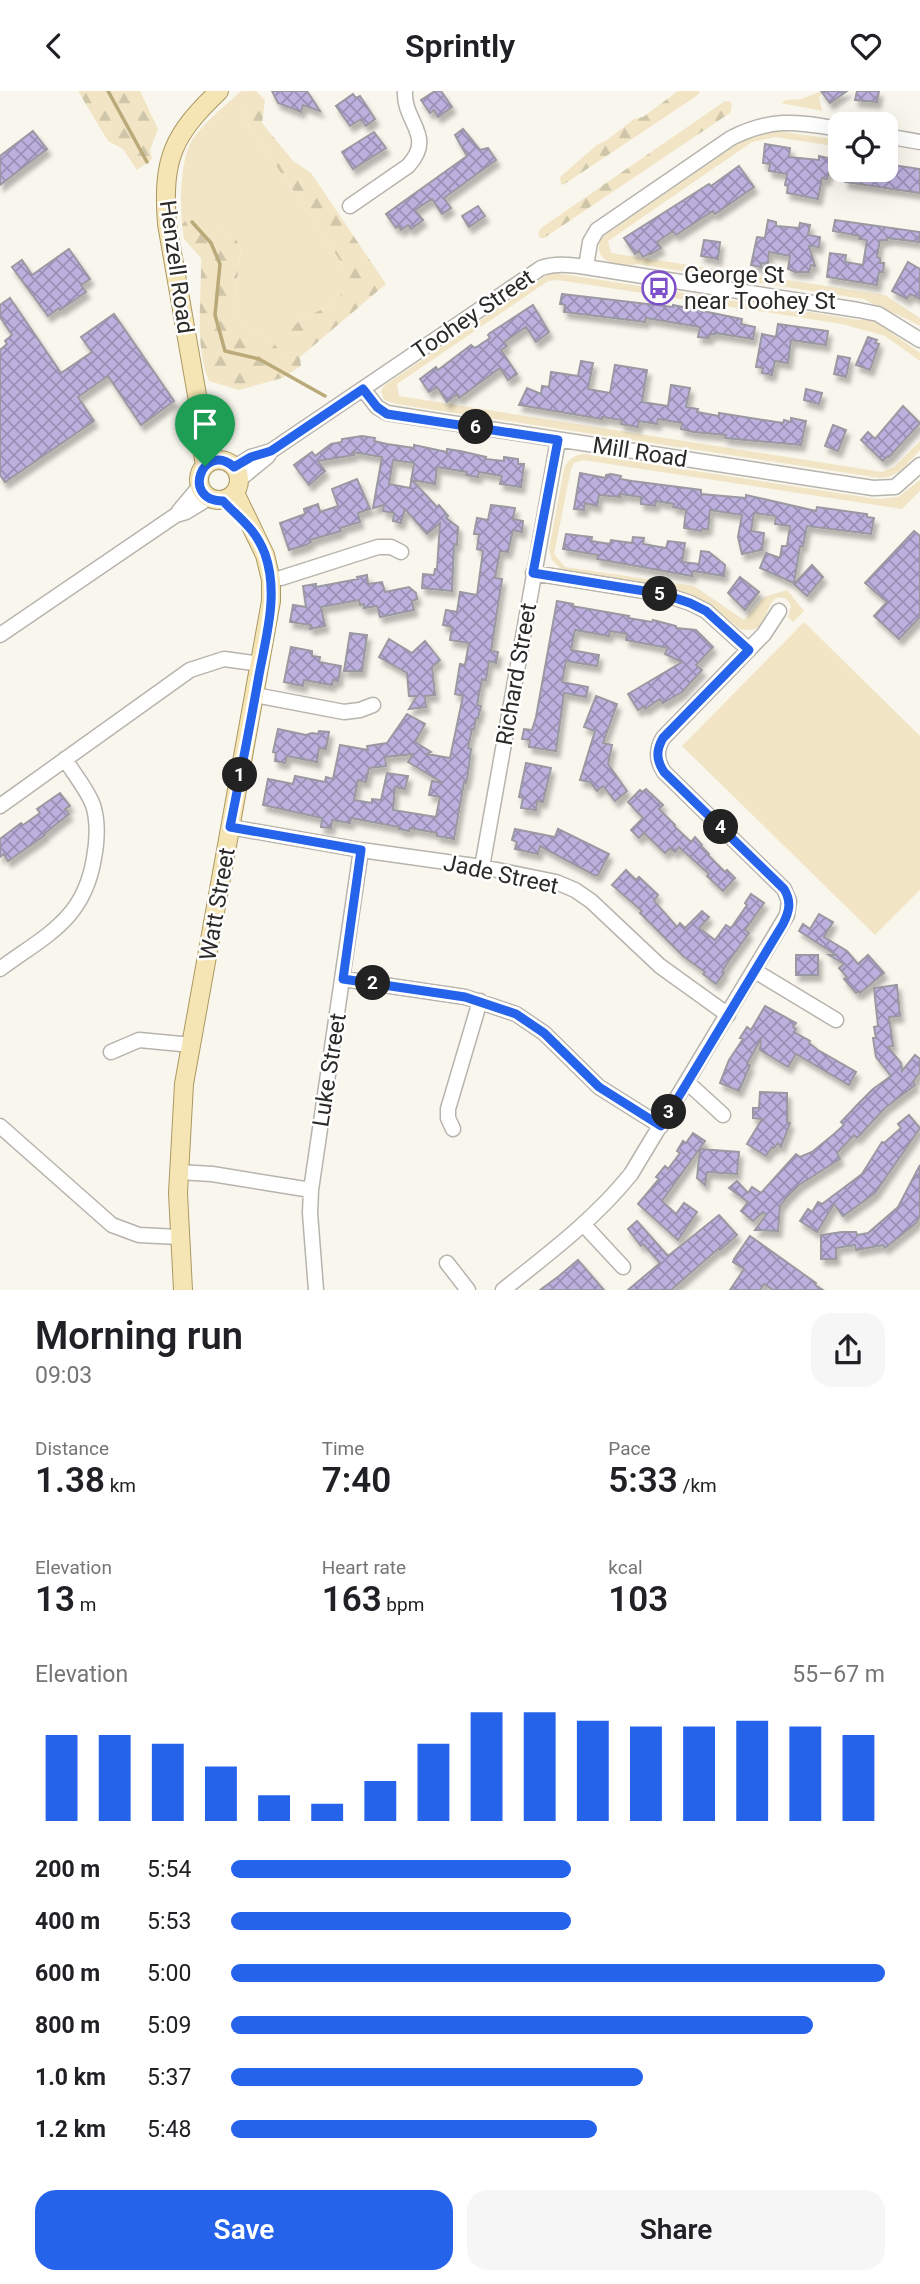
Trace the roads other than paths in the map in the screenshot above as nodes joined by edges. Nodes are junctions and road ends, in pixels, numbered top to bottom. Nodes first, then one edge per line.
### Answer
1 (219, 91) edge
2 (405, 91) edge
3 (828, 127) edge
4 (898, 138) edge
5 (920, 142) edge
6 (350, 206) dead end
7 (586, 267) junction
8 (920, 339) edge
9 (363, 389) junction
10 (558, 440) junction
11 (920, 465) edge
12 (220, 481) junction
13 (401, 552) dead end
14 (533, 573) junction
15 (271, 580) junction
16 (779, 611) dead end
17 (0, 635) edge
18 (749, 650) junction
19 (261, 664) junction
20 (256, 695) junction
21 (373, 705) dead end
22 (65, 759) junction
23 (0, 806) edge
24 (230, 827) junction
25 (361, 850) junction
26 (482, 867) junction
27 (0, 969) edge
28 (755, 971) junction
29 (343, 979) junction
30 (480, 1001) junction
31 (728, 1015) junction
32 (836, 1020) dead end
33 (192, 1045) junction
34 (111, 1052) dead end
35 (687, 1082) junction
36 (723, 1115) dead end
37 (0, 1126) edge
38 (661, 1126) junction
39 (453, 1129) dead end
40 (178, 1172) junction
41 (312, 1190) junction
42 (584, 1224) junction
43 (179, 1237) junction
44 (447, 1263) dead end
45 (623, 1267) dead end
46 (183, 1290) edge
47 (316, 1290) edge
48 (468, 1290) edge
49 (503, 1290) edge

1 - 12 main road, Henzell Road
2 - 6 street
3 - 7 street
4 - 5 street
7 - 8 street, Toohey Street
7 - 9 street, Toohey Street
9 - 10 street, Mill Road
9 - 12 street, Toohey Street
10 - 11 street, Mill Road
10 - 14 street, Richard Street
12 - 15 main road, Watt Street
12 - 17 street, Toohey Street
13 - 15 street
14 - 18 street
14 - 26 street, Richard Street
15 - 19 main road, Watt Street
16 - 18 street
18 - 28 street
19 - 20 main road, Watt Street
19 - 22 street
20 - 21 street
20 - 24 main road, Watt Street
22 - 23 street
22 - 27 street
24 - 25 street, Jade Street
24 - 33 main road, Watt Street
25 - 26 street, Jade Street
25 - 29 street, Luke Street
26 - 31 street, Jade Street
28 - 31 street
28 - 32 street
29 - 30 street
29 - 41 street, Luke Street
30 - 38 street
30 - 39 street
31 - 35 street
33 - 34 street
33 - 40 main road, Watt Street
35 - 36 street
35 - 38 street
37 - 43 street
38 - 42 street
40 - 41 street
40 - 43 main road, Watt Street
41 - 47 street, Luke Street
42 - 45 street
42 - 49 street
43 - 46 main road, Watt Street
44 - 48 street

